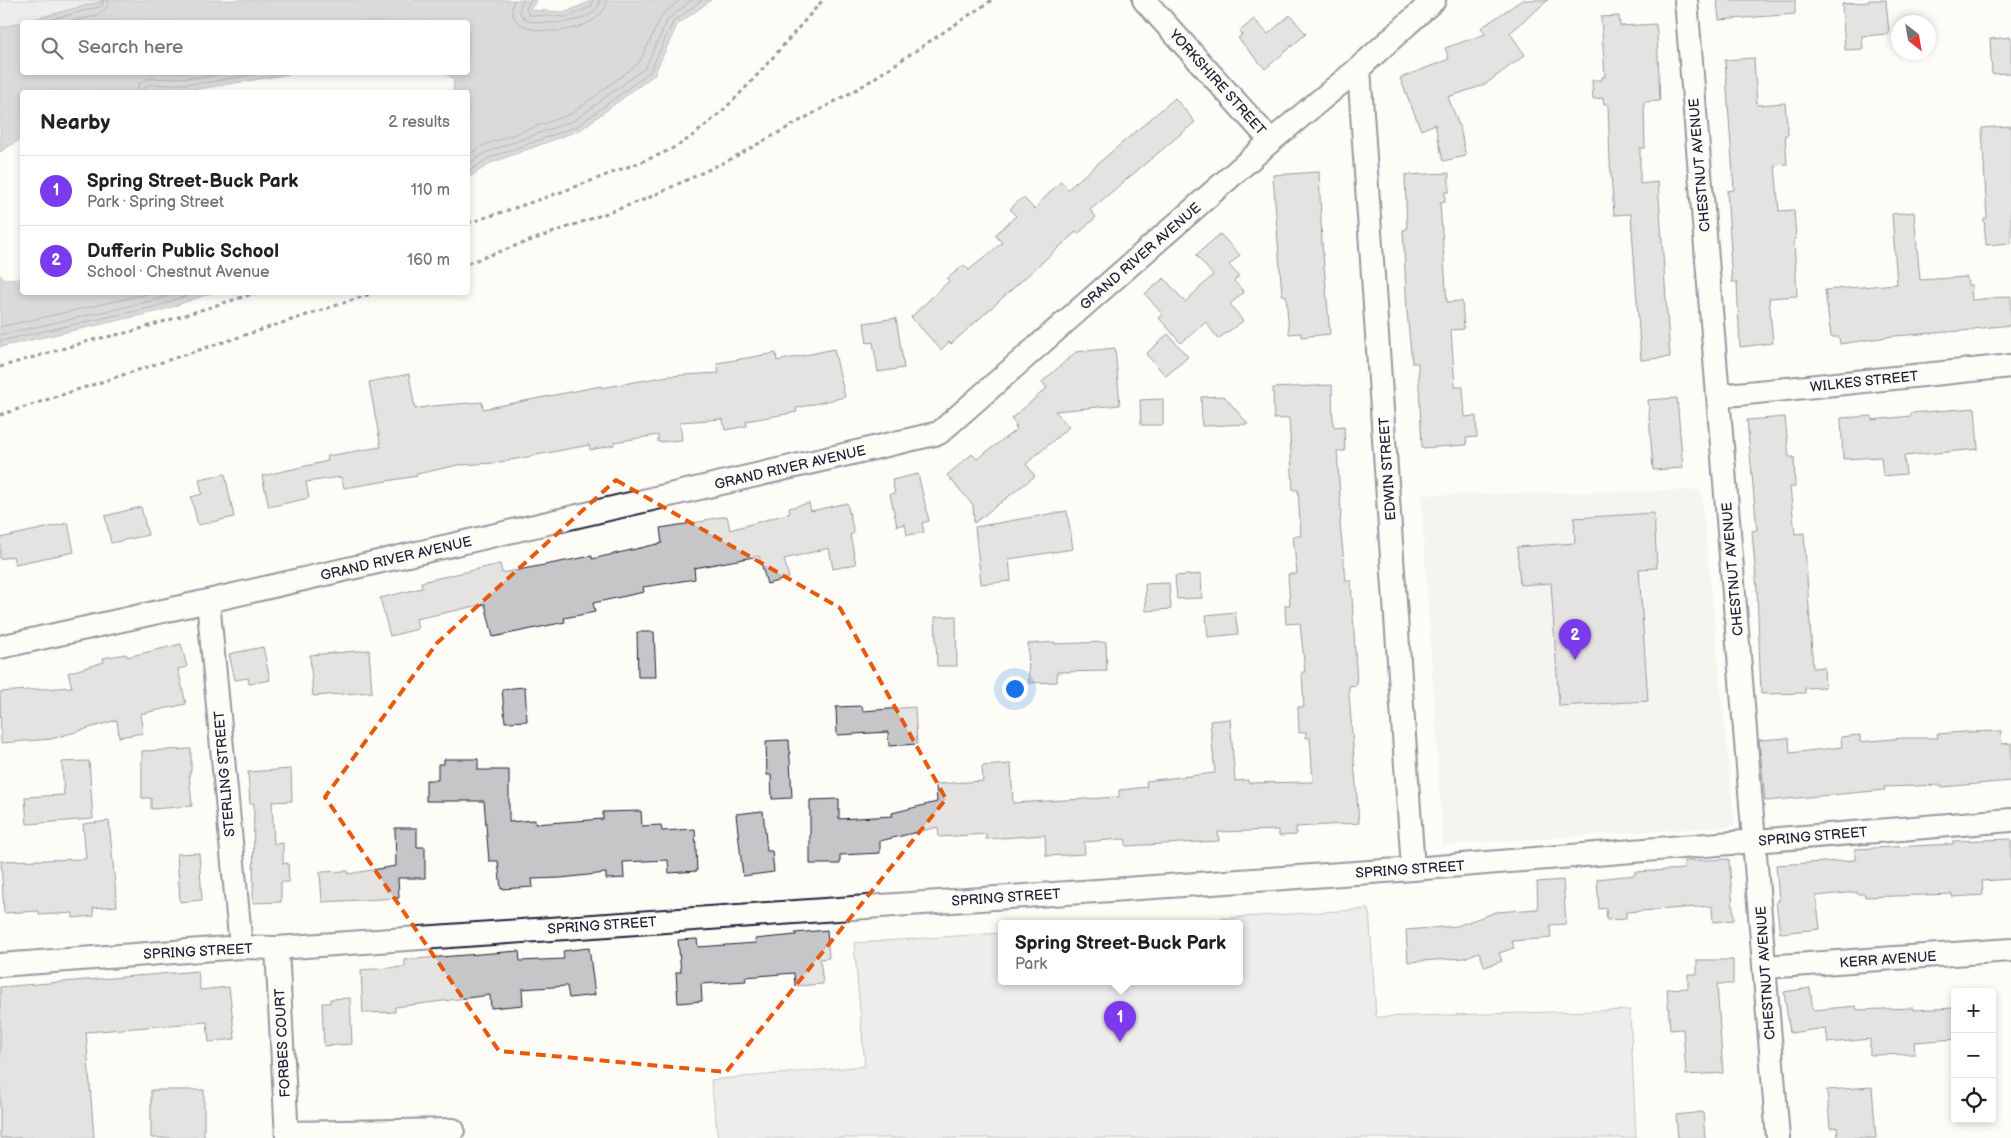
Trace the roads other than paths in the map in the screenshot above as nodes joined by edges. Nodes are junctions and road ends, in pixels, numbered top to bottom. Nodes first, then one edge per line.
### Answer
1 (1144, 0) edge
2 (1434, 0) edge
3 (1686, 0) edge
4 (1360, 68) junction
5 (1271, 141) junction
6 (2011, 366) edge
7 (1718, 396) junction
8 (208, 602) junction
9 (0, 646) edge
10 (2011, 820) edge
11 (1754, 841) junction
12 (1413, 869) junction
13 (240, 947) junction
14 (277, 948) junction
15 (2011, 950) edge
16 (0, 965) edge
17 (1764, 967) junction
18 (453, 1130) dead end
19 (287, 1135) edge
20 (1778, 1138) edge

1 - 5 street, YORKSHIRE STREET
2 - 4 street, GRAND RIVER AVENUE
3 - 7 street, CHESTNUT AVENUE
4 - 5 street, GRAND RIVER AVENUE
4 - 12 street, EDWIN STREET
5 - 8 street, GRAND RIVER AVENUE
6 - 7 street, WILKES STREET
7 - 11 street, CHESTNUT AVENUE
8 - 9 street, GRAND RIVER AVENUE
8 - 13 street, STERLING STREET
10 - 11 street, SPRING STREET
11 - 12 street, SPRING STREET
11 - 17 street, CHESTNUT AVENUE
12 - 14 street, SPRING STREET
13 - 14 street, SPRING STREET
13 - 16 street, SPRING STREET
14 - 19 street, FORBES COURT
15 - 17 street, KERR AVENUE
17 - 20 street, CHESTNUT AVENUE
18 - 19 street

